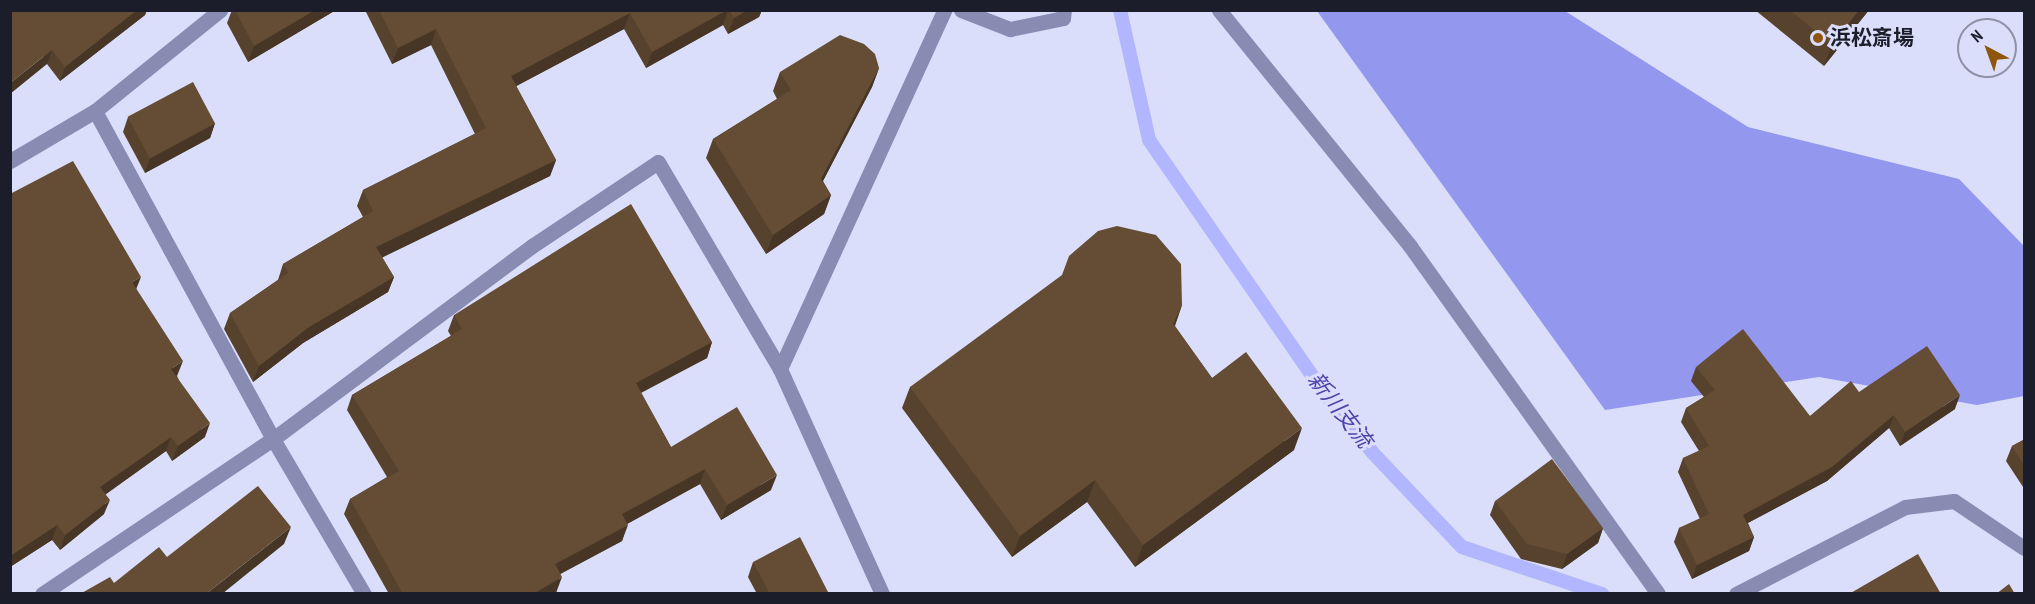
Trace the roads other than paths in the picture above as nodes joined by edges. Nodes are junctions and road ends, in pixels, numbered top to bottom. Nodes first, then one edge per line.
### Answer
1 (220, 10) edge
2 (944, 10) edge
3 (961, 10) edge
4 (1064, 10) edge
5 (1219, 10) edge
6 (95, 111) junction
7 (10, 161) edge
8 (780, 369) junction
9 (273, 439) junction
10 (2025, 548) edge
11 (42, 594) edge
12 (364, 594) edge
13 (882, 594) edge
14 (1658, 594) edge
15 (1736, 594) edge

1 - 6 street
2 - 8 street
3 - 4 street
5 - 14 street
6 - 7 street
6 - 9 street
8 - 9 street
8 - 13 street
9 - 11 street
9 - 12 street
10 - 15 street

